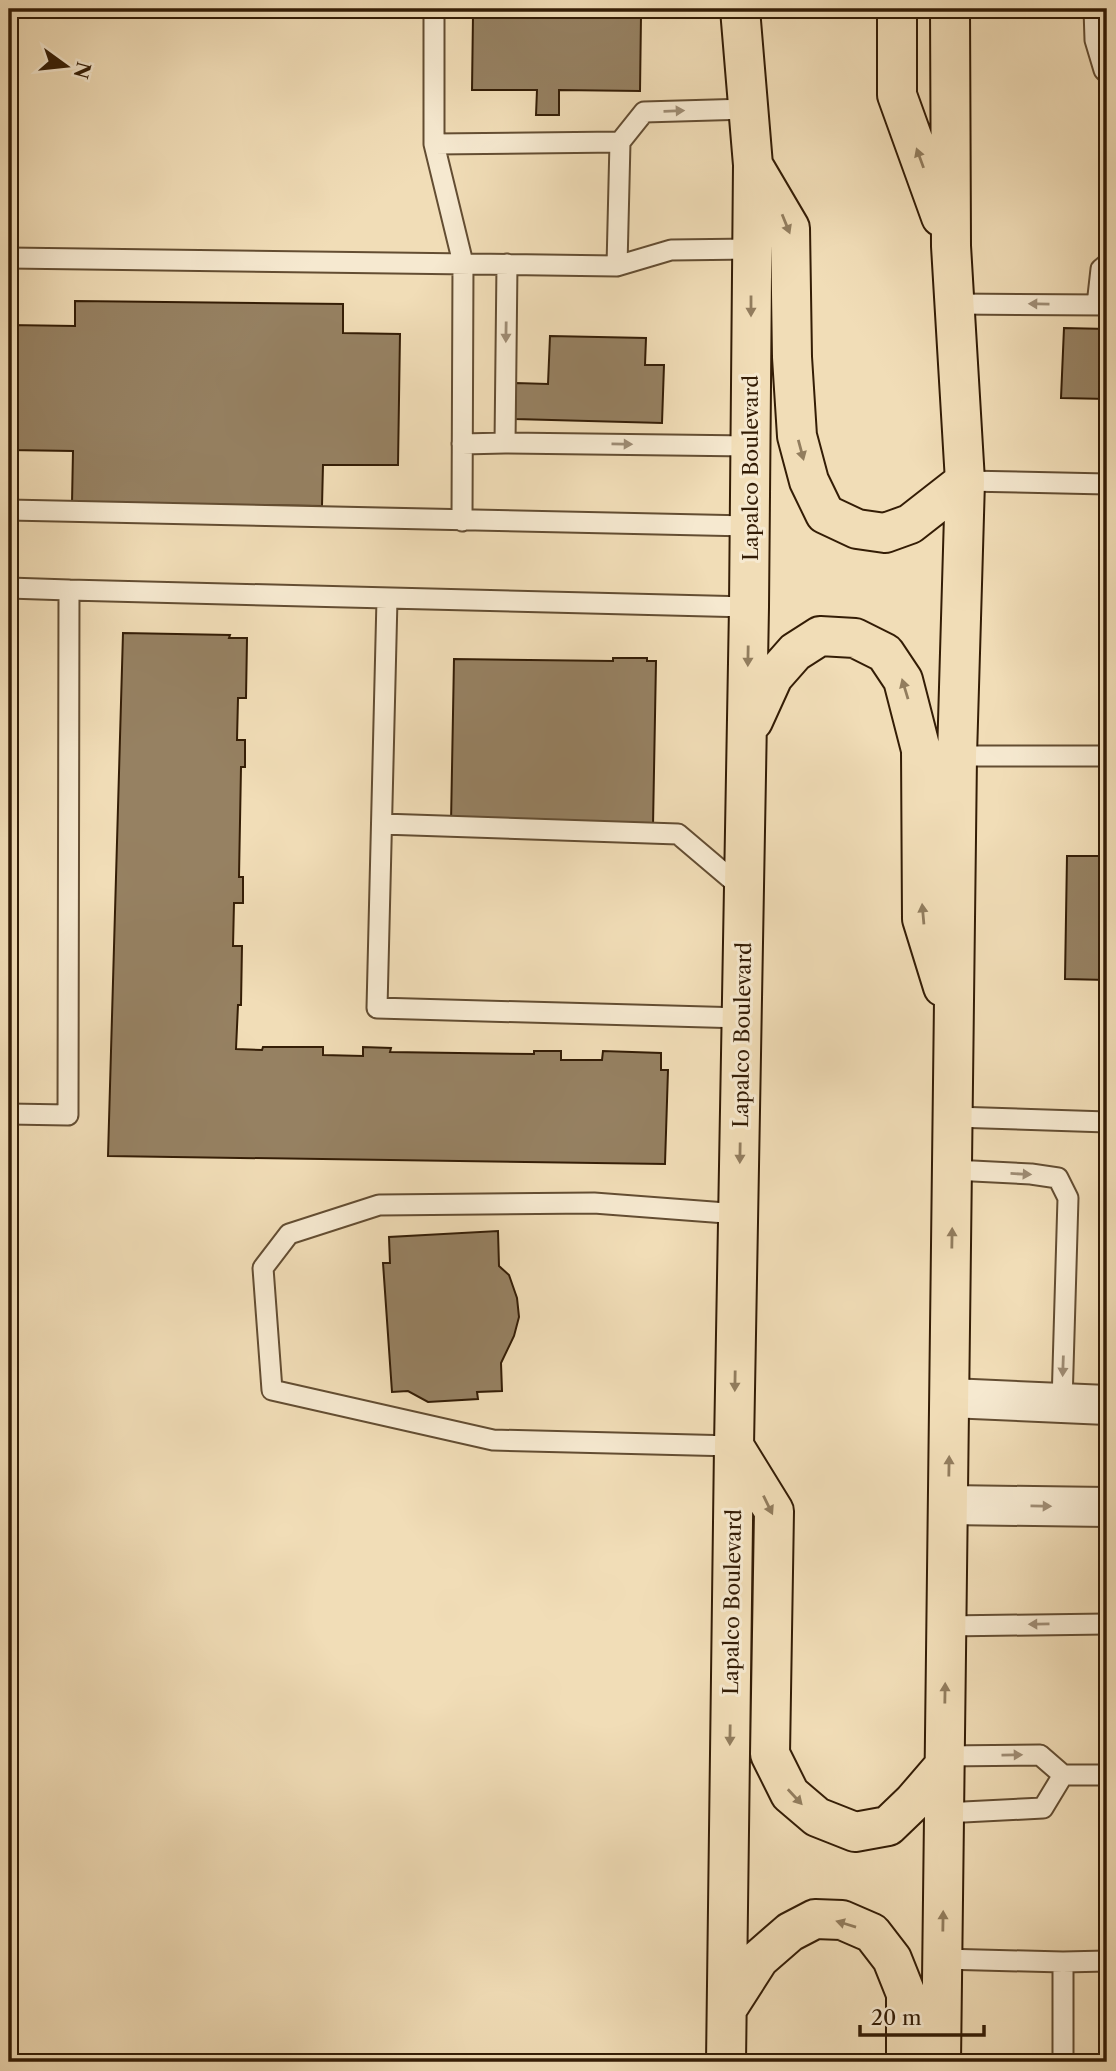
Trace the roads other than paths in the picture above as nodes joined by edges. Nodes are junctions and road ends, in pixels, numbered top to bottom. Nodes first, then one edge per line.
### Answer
1 (434, 9) edge
2 (740, 9) edge
3 (897, 9) edge
4 (950, 9) edge
5 (1094, 9) edge
6 (1107, 73) edge
7 (748, 109) junction
8 (620, 142) junction
9 (434, 144) junction
10 (753, 165) junction
11 (951, 246) junction
12 (751, 249) junction
13 (9, 258) edge
14 (463, 263) junction
15 (507, 264) junction
16 (1107, 264) edge
17 (617, 266) junction
18 (955, 304) junction
19 (1102, 305) edge
20 (505, 443) junction
21 (462, 444) junction
22 (750, 446) junction
23 (965, 481) junction
24 (1107, 484) edge
25 (9, 510) edge
26 (462, 521) junction
27 (749, 526) junction
28 (9, 588) edge
29 (69, 590) junction
30 (387, 598) junction
31 (749, 607) junction
32 (747, 734) junction
33 (957, 756) junction
34 (1107, 756) edge
35 (382, 824) junction
36 (745, 890) junction
37 (743, 1018) junction
38 (955, 1026) junction
39 (9, 1114) edge
40 (954, 1117) junction
41 (1107, 1122) edge
42 (953, 1170) junction
43 (739, 1214) junction
44 (950, 1398) junction
45 (1062, 1403) junction
46 (1107, 1405) edge
47 (734, 1446) junction
48 (948, 1505) junction
49 (1107, 1507) edge
50 (1107, 1624) edge
51 (946, 1626) junction
52 (944, 1761) junction
53 (1063, 1775) junction
54 (1107, 1775) edge
55 (944, 1813) junction
56 (942, 1959) junction
57 (1107, 1961) edge
58 (1063, 1962) junction
59 (727, 2010) junction
60 (726, 2062) edge
61 (906, 2062) edge
62 (941, 2062) edge
63 (1066, 2062) edge

1 - 9 lane
2 - 7 main road, Lapalco Boulevard
11 -> 3 main road
4 - 11 main road
5 - 6 lane
8 -> 7 lane
7 - 10 main road, Lapalco Boulevard
8 - 9 lane
8 - 17 lane
9 - 14 lane
10 - 12 main road, Lapalco Boulevard
10 -> 23 main road
11 - 18 main road
12 - 17 lane
12 -> 22 main road, Lapalco Boulevard
13 - 14 lane
14 - 15 lane
14 - 21 lane
15 - 17 lane
15 -> 20 lane
16 - 19 lane
19 -> 18 lane
18 - 23 main road
20 - 21 lane
20 -> 22 lane
21 - 26 lane
22 - 27 main road, Lapalco Boulevard
23 - 24 lane
23 - 33 main road
25 - 26 lane
26 - 27 lane
27 - 31 main road, Lapalco Boulevard
28 - 29 lane
29 - 30 lane
29 - 39 lane
30 - 31 lane
30 - 35 lane
31 -> 32 main road, Lapalco Boulevard
32 - 36 main road, Lapalco Boulevard
38 -> 32 main road
33 - 34 lane
33 - 38 main road
35 - 36 lane
35 - 37 lane
36 - 37 main road, Lapalco Boulevard
37 -> 43 main road, Lapalco Boulevard
38 - 40 main road
40 - 41 lane
40 - 42 main road
44 -> 42 main road
42 -> 45 lane
43 -> 47 main road, Lapalco Boulevard
43 - 47 lane
44 - 45 street
48 -> 44 main road
45 - 46 street
47 -> 52 main road
47 -> 59 main road, Lapalco Boulevard
48 -> 49 street
48 - 51 main road
50 -> 51 lane
52 -> 51 main road
52 -> 53 lane
52 - 55 main road
53 - 54 lane
53 - 55 lane
56 -> 55 main road
56 - 58 lane
56 - 62 main road
57 - 58 lane
58 - 63 lane
59 - 60 main road, Lapalco Boulevard
61 -> 59 main road

